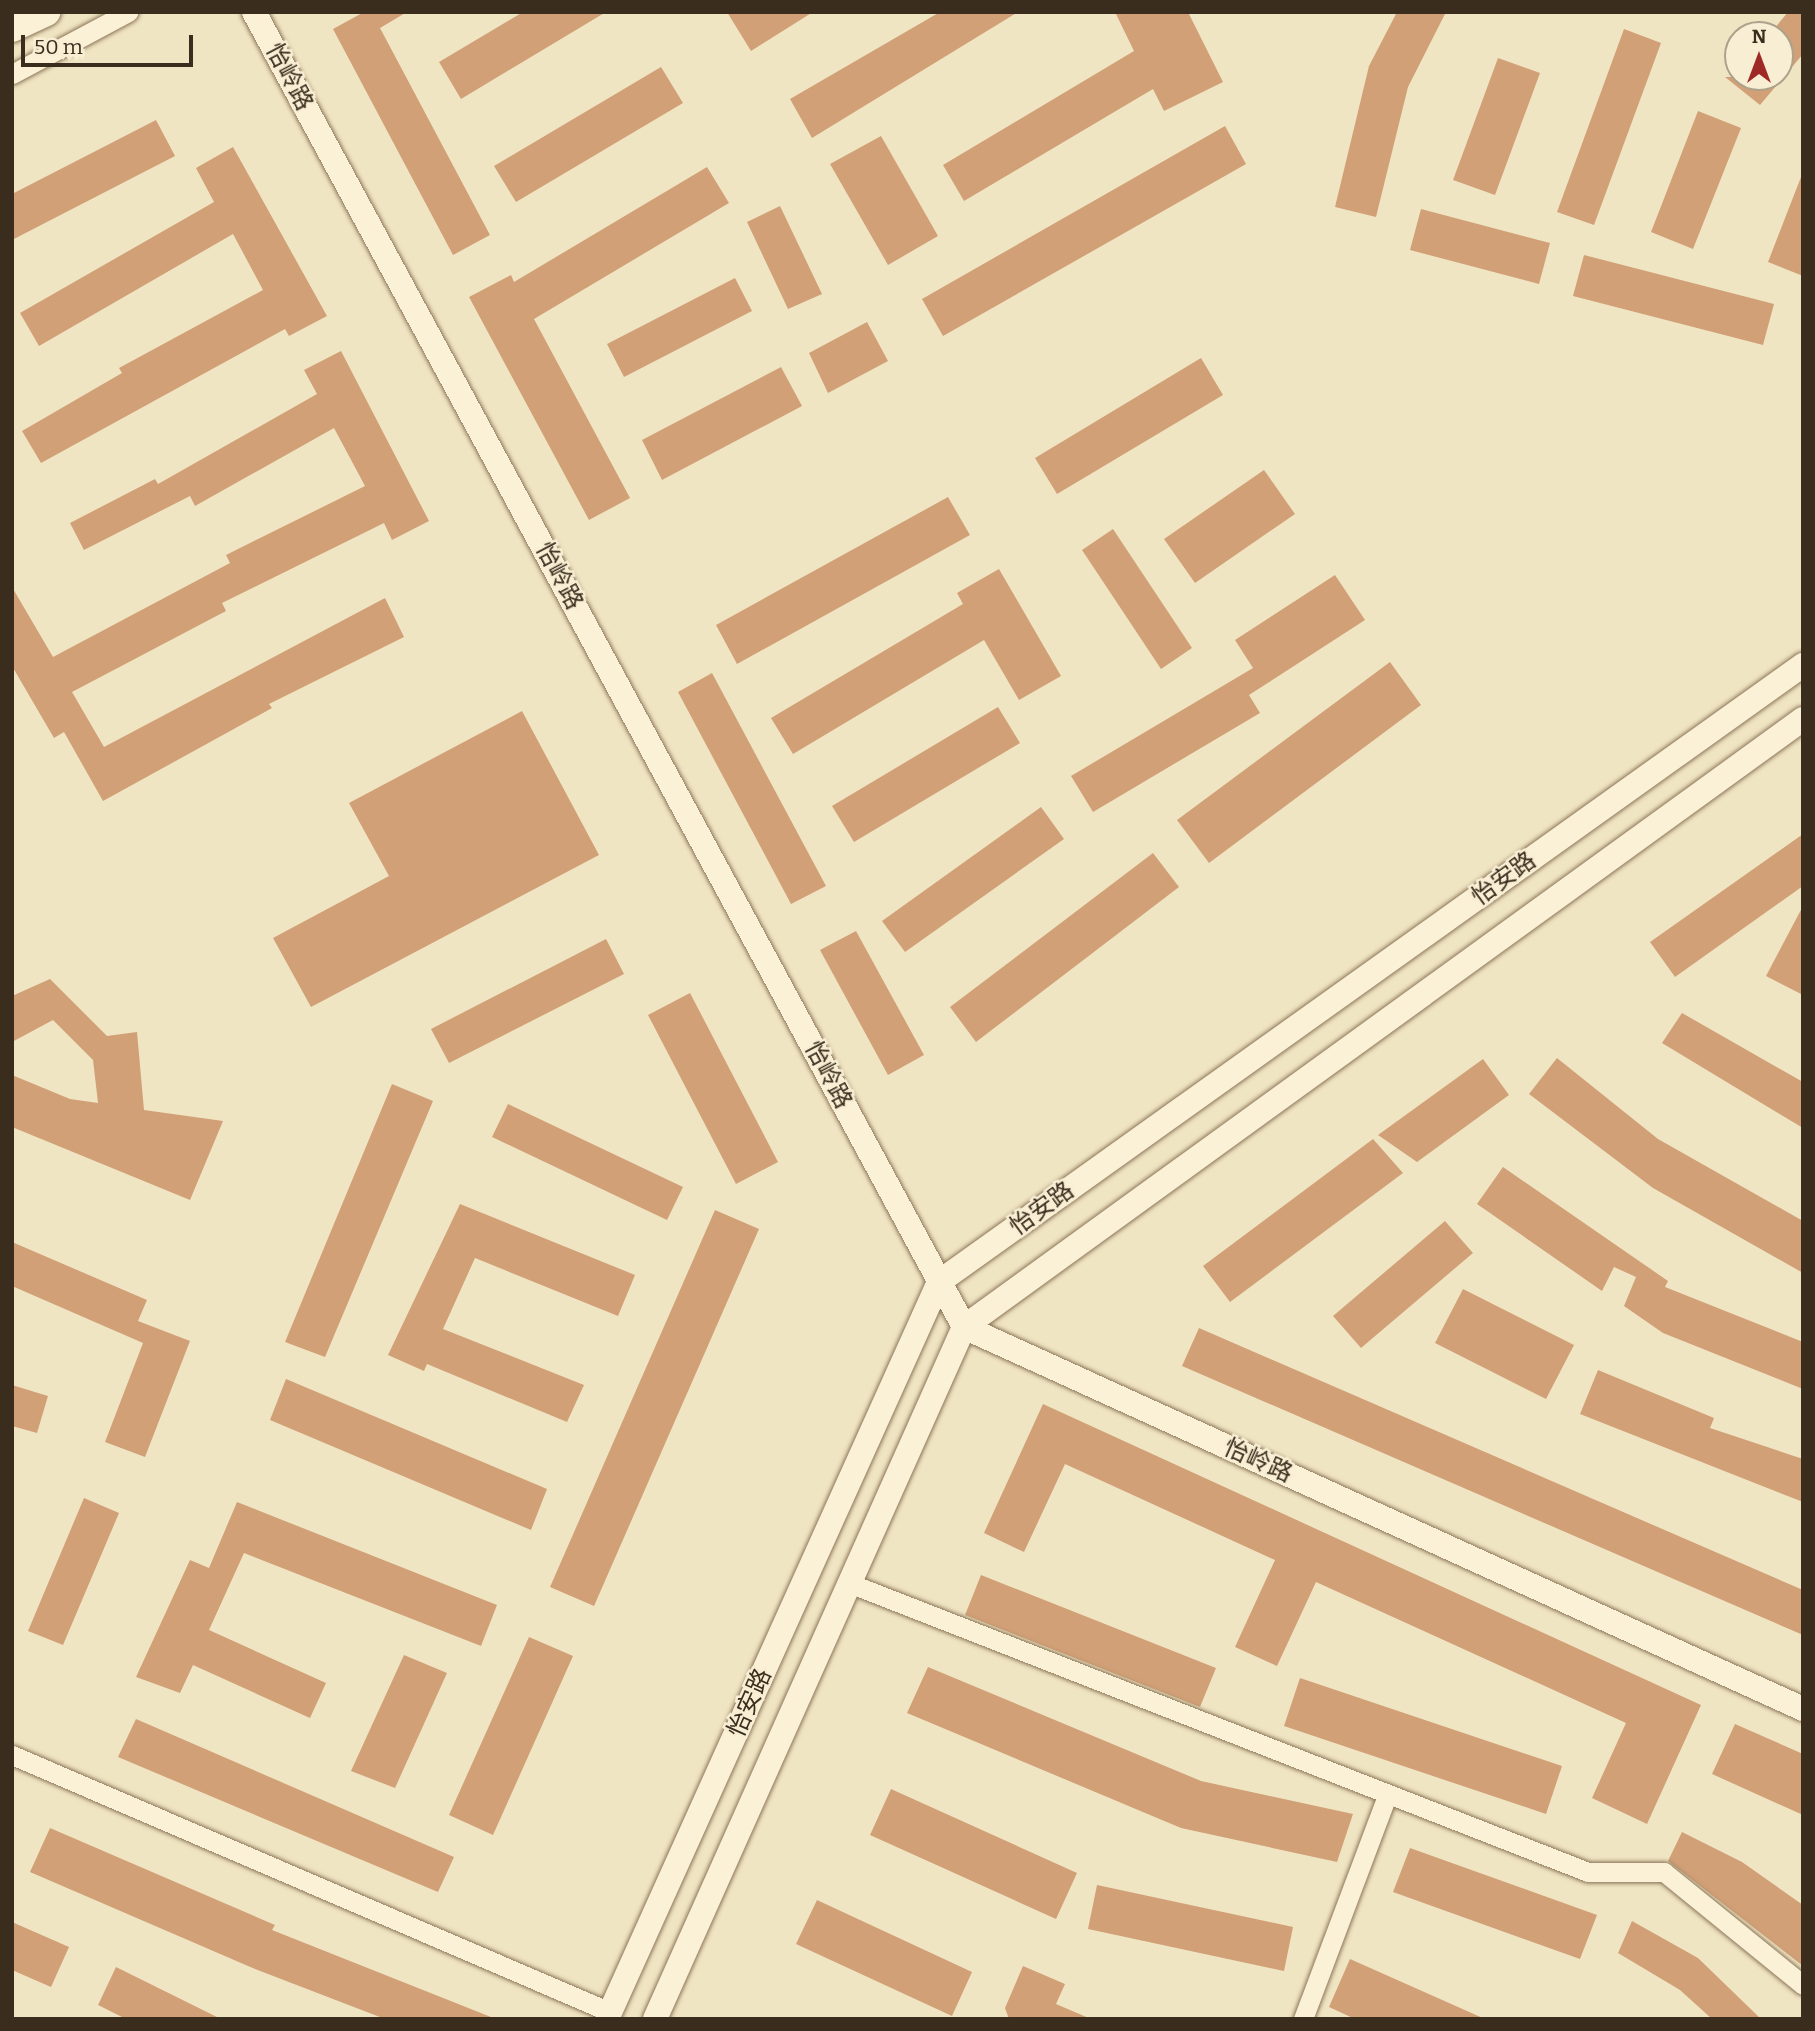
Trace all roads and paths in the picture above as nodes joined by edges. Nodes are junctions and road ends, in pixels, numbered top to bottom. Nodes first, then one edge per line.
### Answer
1 (47, 12) edge
2 (128, 12) edge
3 (254, 12) edge
4 (12, 29) edge
5 (12, 75) edge
6 (1803, 665) edge
7 (1803, 719) edge
8 (939, 1282) junction
9 (964, 1327) junction
10 (849, 1583) junction
11 (1803, 1709) edge
12 (12, 1755) edge
13 (1387, 1796) junction
14 (1803, 1985) edge
15 (609, 2016) edge
16 (655, 2019) edge
17 (1303, 2019) edge

1 - 4 main road
2 - 5 street
3 - 8 street, 怡岭路
6 - 8 street, 怡安路
7 - 9 street, 怡安路
8 - 9 street, 怡岭路
8 - 15 street, 怡安路
9 - 10 street, 怡安路
9 - 11 street, 怡岭路
10 - 13 street
10 - 16 street, 怡安路
12 - 15 street
13 - 14 street
13 - 17 street

